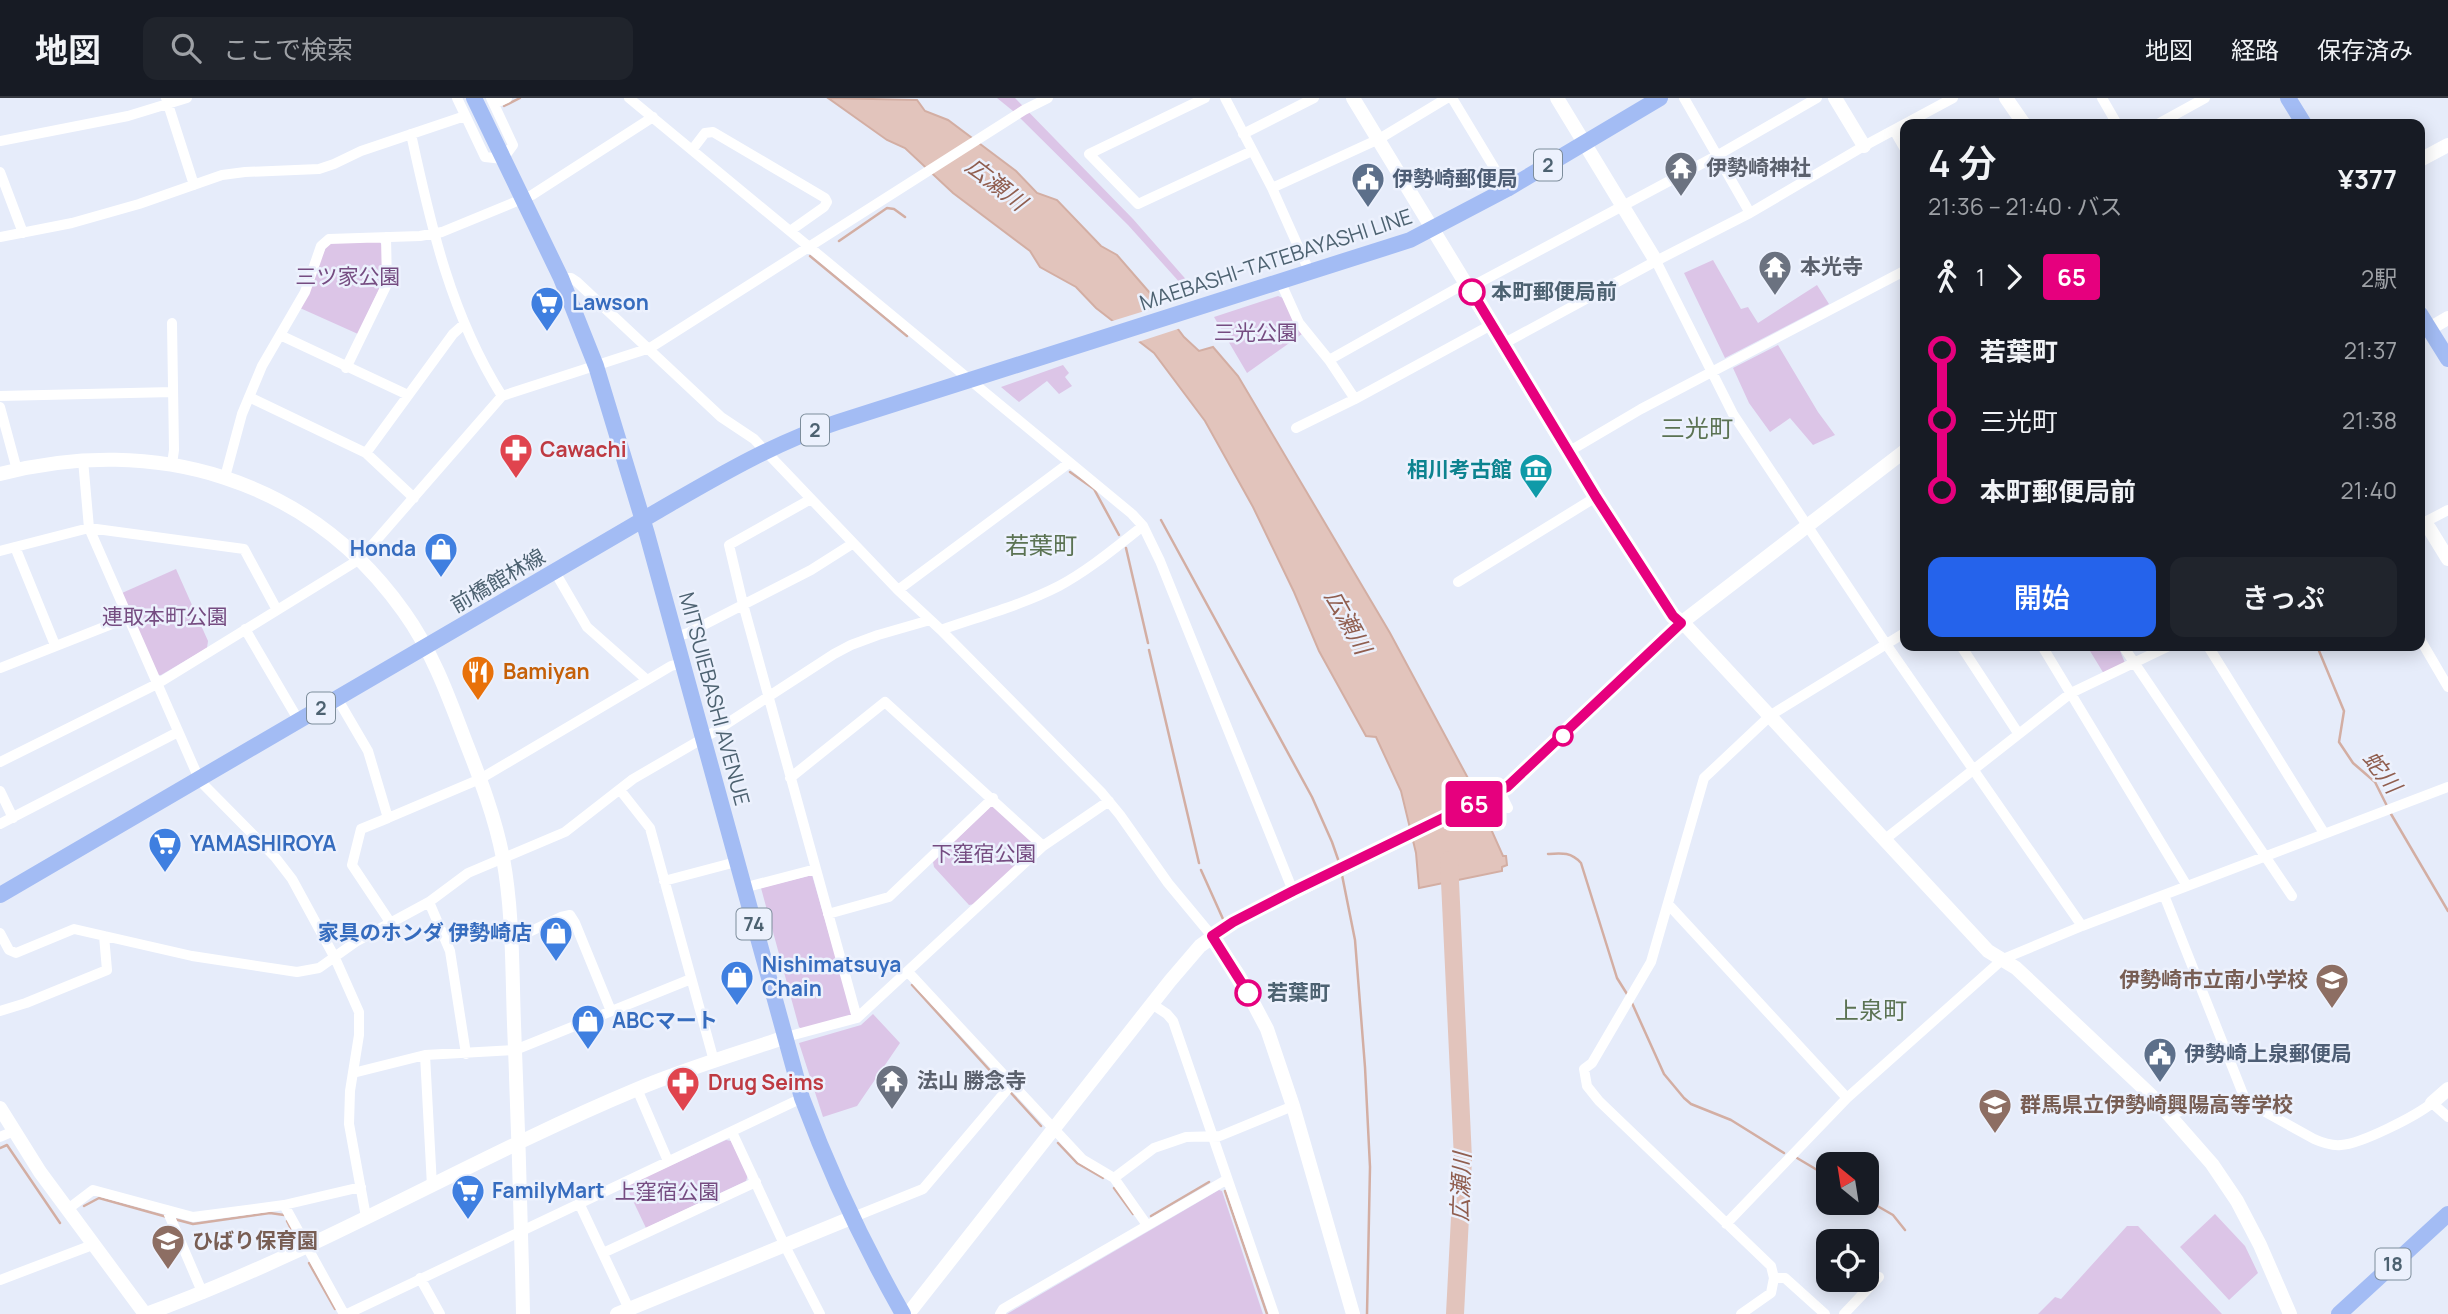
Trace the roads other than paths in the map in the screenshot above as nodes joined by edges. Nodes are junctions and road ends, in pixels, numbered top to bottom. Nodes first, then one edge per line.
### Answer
1 (187, 98) edge
2 (457, 98) edge
3 (474, 98) edge
4 (507, 98) edge
5 (629, 98) edge
6 (1048, 98) edge
7 (1205, 98) edge
8 (1225, 98) edge
9 (1314, 98) edge
10 (1353, 98) edge
11 (1450, 98) edge
12 (1557, 98) edge
13 (1660, 98) edge
14 (1684, 98) edge
15 (1817, 98) edge
16 (1835, 98) edge
17 (1952, 98) edge
18 (2006, 98) edge
19 (2102, 98) edge
20 (2205, 98) edge
21 (2288, 98) edge
22 (167, 101) edge
23 (492, 101) edge
24 (465, 116) junction
25 (653, 117) junction
26 (1914, 119) edge
27 (2021, 119) edge
28 (2114, 119) edge
29 (2167, 119) edge
30 (2301, 119) edge
31 (1900, 127) edge
32 (1894, 130) junction
33 (411, 134) junction
34 (1243, 134) junction
35 (1379, 139) junction
36 (1900, 140) edge
37 (0, 141) edge
38 (1584, 144) junction
39 (2448, 145) edge
40 (1864, 146) junction
41 (692, 150) junction
42 (1252, 151) junction
43 (500, 153) junction
44 (1718, 155) junction
45 (2425, 157) edge
46 (0, 172) edge
47 (194, 185) junction
48 (1272, 188) junction
49 (1507, 189) junction
50 (522, 200) junction
51 (1622, 206) junction
52 (1750, 213) junction
53 (1434, 229) junction
54 (790, 231) junction
55 (23, 233) junction
56 (433, 235) junction
57 (0, 237) edge
58 (386, 237) junction
59 (810, 248) junction
60 (1656, 261) junction
61 (1310, 273) junction
62 (1900, 273) edge
63 (561, 278) junction
64 (1281, 282) junction
65 (1468, 286) junction
66 (2448, 318) edge
67 (172, 323) dead end
68 (1491, 325) junction
69 (463, 326) junction
70 (2425, 331) edge
71 (280, 335) junction
72 (1503, 344) junction
73 (1079, 346) joint
74 (650, 348) junction
75 (2448, 359) edge
76 (1329, 360) junction
77 (596, 366) junction
78 (346, 368) junction
79 (1711, 372) junction
80 (971, 379) junction
81 (173, 391) junction
82 (408, 395) junction
83 (0, 396) edge
84 (502, 396) junction
85 (249, 397) junction
86 (1355, 399) junction
87 (0, 407) edge
88 (1296, 428) dead end
89 (765, 452) junction
90 (1568, 452) junction
91 (366, 453) junction
92 (1900, 455) edge
93 (83, 460) junction
94 (1069, 463) junction
95 (172, 464) junction
96 (17, 470) junction
97 (0, 474) edge
98 (225, 477) junction
99 (1596, 497) junction
100 (414, 498) junction
101 (811, 499) junction
102 (2448, 510) edge
103 (642, 520) junction
104 (2425, 521) edge
105 (2425, 525) edge
106 (1143, 526) junction
107 (1807, 526) junction
108 (89, 528) junction
109 (852, 544) junction
110 (15, 547) junction
111 (0, 551) edge
112 (360, 559) junction
113 (2448, 559) edge
114 (555, 572) junction
115 (1458, 582) dead end
116 (898, 590) junction
117 (743, 604) junction
118 (277, 610) junction
119 (127, 618) junction
120 (930, 620) junction
121 (1681, 623) junction
122 (245, 629) junction
123 (941, 630) junction
124 (1900, 636) edge
125 (675, 637) junction
126 (55, 645) junction
127 (1886, 645) junction
128 (426, 647) junction
129 (2425, 648) edge
130 (1964, 651) edge
131 (2045, 651) edge
132 (2126, 651) edge
133 (2159, 651) edge
134 (2211, 651) edge
135 (682, 663) junction
136 (2133, 664) junction
137 (0, 668) edge
138 (647, 680) junction
139 (157, 684) junction
140 (2448, 687) edge
141 (2071, 693) junction
142 (769, 697) junction
143 (337, 698) junction
144 (1771, 715) junction
145 (299, 721) junction
146 (178, 732) junction
147 (2018, 733) junction
148 (702, 739) junction
149 (0, 762) edge
150 (1972, 769) junction
151 (790, 778) junction
152 (200, 779) junction
153 (480, 779) junction
154 (2448, 787) edge
155 (620, 790) junction
156 (0, 792) edge
157 (1497, 793) junction
158 (993, 798) junction
159 (1109, 801) junction
160 (1508, 807) dead end
161 (13, 818) junction
162 (388, 818) junction
163 (0, 824) edge
164 (2324, 833) junction
165 (1884, 840) junction
166 (1043, 845) junction
167 (2265, 857) junction
168 (503, 860) junction
169 (736, 862) junction
170 (816, 869) junction
171 (664, 881) junction
172 (2187, 886) junction
173 (743, 888) junction
174 (1293, 891) junction
175 (0, 895) edge
176 (2164, 895) junction
177 (2292, 896) dead end
178 (429, 902) junction
179 (1668, 904) junction
180 (828, 914) junction
181 (390, 922) junction
182 (2082, 926) junction
183 (0, 933) edge
184 (104, 936) junction
185 (1212, 936) junction
186 (510, 941) junction
187 (335, 958) junction
188 (2003, 960) junction
189 (909, 973) junction
190 (691, 979) junction
191 (1152, 1004) junction
192 (0, 1011) edge
193 (611, 1012) junction
194 (857, 1018) junction
195 (786, 1037) junction
196 (515, 1050) junction
197 (466, 1054) junction
198 (425, 1055) junction
199 (714, 1061) junction
200 (353, 1073) junction
201 (1012, 1085) junction
202 (2448, 1088) edge
203 (637, 1089) junction
204 (802, 1098) junction
205 (1847, 1098) junction
206 (2245, 1099) junction
207 (2432, 1103) junction
208 (1293, 1106) junction
209 (0, 1108) edge
210 (2167, 1114) junction
211 (2448, 1117) edge
212 (1053, 1129) junction
213 (732, 1132) junction
214 (7, 1134) edge
215 (1212, 1137) junction
216 (519, 1143) junction
217 (668, 1161) junction
218 (1114, 1178) junction
219 (1226, 1180) junction
220 (756, 1182) junction
221 (432, 1186) junction
222 (361, 1187) junction
223 (579, 1203) junction
224 (284, 1205) junction
225 (68, 1209) junction
226 (167, 1210) junction
227 (2448, 1214) edge
228 (366, 1217) junction
229 (851, 1218) junction
230 (1726, 1224) junction
231 (1147, 1225) junction
232 (521, 1230) junction
233 (95, 1244) junction
234 (784, 1244) junction
235 (306, 1246) junction
236 (603, 1253) junction
237 (420, 1278) junction
238 (1774, 1278) junction
239 (0, 1280) edge
240 (1865, 1292) edge
241 (203, 1294) junction
242 (623, 1312) edge
243 (146, 1314) edge
244 (345, 1314) edge
245 (440, 1314) edge
246 (523, 1314) edge
247 (820, 1314) edge
248 (906, 1314) edge
249 (1000, 1314) edge
250 (1274, 1314) edge
251 (1353, 1314) edge
252 (1741, 1314) edge
253 (1825, 1314) edge
254 (1844, 1314) edge
255 (2290, 1314) edge
256 (2339, 1314) edge

1 - 22 street
2 - 24 street
3 - 43 main road, MITSUIEBASHI AVENUE / 74
4 - 23 street
5 - 25 street
6 - 59 street
7 - 42 street
8 - 34 street
9 - 34 street
10 - 35 street
11 - 35 street
11 - 49 street
12 - 38 street
13 - 38 main road, MAEBASHI-TATEBAYASHI LINE / 2
14 - 44 street
15 - 44 street
16 - 40 street
17 - 26 street
18 - 27 street
19 - 28 street
20 - 29 street
21 - 30 main road
22 - 37 street
22 - 47 street
23 - 43 street
24 - 33 street
24 - 43 street
25 - 41 street
25 - 50 street
31 - 32 street
32 - 36 street
32 - 40 street
33 - 47 street
33 - 56 street
34 - 42 street
35 - 48 street
35 - 53 street
38 - 49 main road, MAEBASHI-TATEBAYASHI LINE / 2
38 - 51 street
39 - 45 street
40 - 52 street
41 - 54 street
41 - 54 street
42 - 48 street
43 - 50 main road, MITSUIEBASHI AVENUE / 74
44 - 51 street
44 - 52 street
46 - 55 street
47 - 55 street
48 - 61 street
49 - 53 main road, MAEBASHI-TATEBAYASHI LINE / 2
50 - 56 street
50 - 63 main road, MITSUIEBASHI AVENUE / 74
51 - 60 street
51 - 65 street
52 - 60 street
53 - 61 main road, MAEBASHI-TATEBAYASHI LINE / 2
53 - 65 street
54 - 59 street
55 - 57 street
56 - 58 street
56 - 69 street
58 - 71 street
58 - 78 street
59 - 74 street
59 - 80 street
60 - 72 street
60 - 79 street
61 - 64 main road, MAEBASHI-TATEBAYASHI LINE / 2
62 - 79 street
63 - 74 street
63 - 77 main road, MITSUIEBASHI AVENUE / 74
64 - 73 main road, MAEBASHI-TATEBAYASHI LINE / 2
64 - 76 street
65 - 68 street
65 - 76 street
66 - 70 street
67 - 81 street
68 - 72 street
68 - 86 street
69 - 82 street
69 - 84 street
70 - 75 main road
71 - 78 street
71 - 85 street
72 - 90 street
73 - 80 main road, 前橋館林線 / 2
74 - 77 street
74 - 89 street
76 - 86 street
77 - 84 street
77 - 103 main road, MITSUIEBASHI AVENUE / 74
78 - 82 street
79 - 90 street
79 - 107 street
80 - 89 main road, 前橋館林線 / 2
80 - 94 street
81 - 83 street
81 - 95 street
82 - 91 street
84 - 100 street
85 - 91 street
85 - 98 street
86 - 88 street
87 - 96 street
89 - 101 street
89 - 103 main road, 前橋館林線 / 2
90 - 99 street
91 - 100 street
92 - 107 street
93 - 95 street
93 - 96 street
93 - 108 street
94 - 106 street
94 - 116 street
95 - 98 street
96 - 97 street
98 - 112 street
99 - 115 street
99 - 121 street
100 - 112 street
101 - 109 street
101 - 117 street
102 - 104 street
103 - 114 main road, 前橋館林線 / 2
103 - 125 main road, MITSUIEBASHI AVENUE / 74
105 - 113 street
106 - 123 street
106 - 174 street
107 - 121 street
107 - 127 street
108 - 110 street
108 - 118 street
108 - 119 street
109 - 116 street
109 - 117 street
110 - 111 street
110 - 126 street
112 - 118 street
112 - 128 street
114 - 128 main road, 前橋館林線 / 2
114 - 138 street
116 - 120 street
117 - 125 street
117 - 142 street
118 - 122 street
119 - 126 street
119 - 139 street
120 - 123 street
120 - 142 street
121 - 144 street
121 - 157 street
122 - 139 street
122 - 145 street
123 - 159 street
124 - 127 street
125 - 135 main road, MITSUIEBASHI AVENUE / 74
126 - 137 street
127 - 144 street
127 - 150 street
128 - 143 main road, 前橋館林線 / 2
128 - 153 street
129 - 140 street
130 - 147 street
131 - 141 street
132 - 136 street
133 - 136 street
134 - 164 street
135 - 138 street
135 - 148 main road, MITSUIEBASHI AVENUE / 74
136 - 141 street
136 - 167 street
138 - 153 street
139 - 146 street
139 - 149 street
141 - 147 street
141 - 172 street
142 - 148 street
142 - 151 street
143 - 145 main road, 前橋館林線 / 2
143 - 162 street
144 - 165 street
144 - 179 street
145 - 152 main road, 前橋館林線 / 2
146 - 152 street
146 - 161 street
147 - 150 street
148 - 155 street
148 - 169 main road, MITSUIEBASHI AVENUE / 74
150 - 165 street
150 - 182 street
151 - 158 street
151 - 170 street
152 - 175 main road, 前橋館林線 / 2
152 - 187 street
153 - 162 street
153 - 168 street
154 - 164 street
155 - 168 street
155 - 171 street
156 - 161 street
157 - 160 street
157 - 174 street
158 - 166 street
158 - 180 street
159 - 166 street
159 - 185 street
161 - 163 street
162 - 181 street
164 - 167 street
165 - 188 street
166 - 189 street
167 - 172 street
167 - 177 street
168 - 178 street
168 - 186 street
169 - 171 street
169 - 173 main road, MITSUIEBASHI AVENUE / 74
170 - 173 street
170 - 180 street
171 - 190 street
172 - 176 street
173 - 195 main road, MITSUIEBASHI AVENUE / 74
174 - 185 street
176 - 182 street
176 - 206 street
178 - 181 street
178 - 197 street
179 - 205 street
179 - 230 street
180 - 194 street
181 - 187 street
182 - 188 street
183 - 184 street
184 - 187 street
184 - 192 street
185 - 191 street
185 - 208 street
186 - 193 street
186 - 196 street
187 - 200 street
188 - 205 street
188 - 210 street
189 - 194 street
189 - 201 street
190 - 193 street
190 - 199 street
191 - 212 street
191 - 215 street
193 - 196 street
194 - 195 street
195 - 199 street
195 - 204 main road, MITSUIEBASHI AVENUE / 74
196 - 197 street
196 - 216 street
197 - 198 street
198 - 200 street
198 - 221 street
199 - 203 street
200 - 222 street
201 - 212 street
201 - 229 street
202 - 207 street
203 - 216 street
203 - 217 street
204 - 213 street
204 - 229 main road, MITSUIEBASHI AVENUE / 74
205 - 230 street
206 - 207 street
206 - 210 street
207 - 211 street
208 - 215 street
208 - 251 street
209 - 214 street
210 - 255 street
212 - 218 street
212 - 248 street
213 - 217 street
213 - 220 street
214 - 225 street
215 - 218 street
215 - 219 street
216 - 221 street
216 - 232 street
217 - 223 street
218 - 231 street
219 - 231 street
219 - 250 street
220 - 234 street
220 - 236 street
221 - 228 street
222 - 224 street
222 - 228 street
223 - 232 street
223 - 236 street
224 - 226 street
224 - 235 street
225 - 226 street
225 - 233 street
226 - 241 street
227 - 256 main road, 18
228 - 235 street
229 - 234 street
229 - 248 main road, MITSUIEBASHI AVENUE / 74
230 - 238 street
231 - 249 street
232 - 237 street
232 - 246 street
233 - 239 street
233 - 243 street
234 - 242 street
234 - 247 street
235 - 241 street
235 - 244 street
236 - 242 street
237 - 244 street
237 - 245 street
238 - 252 street
238 - 253 street
240 - 254 street
241 - 243 street

